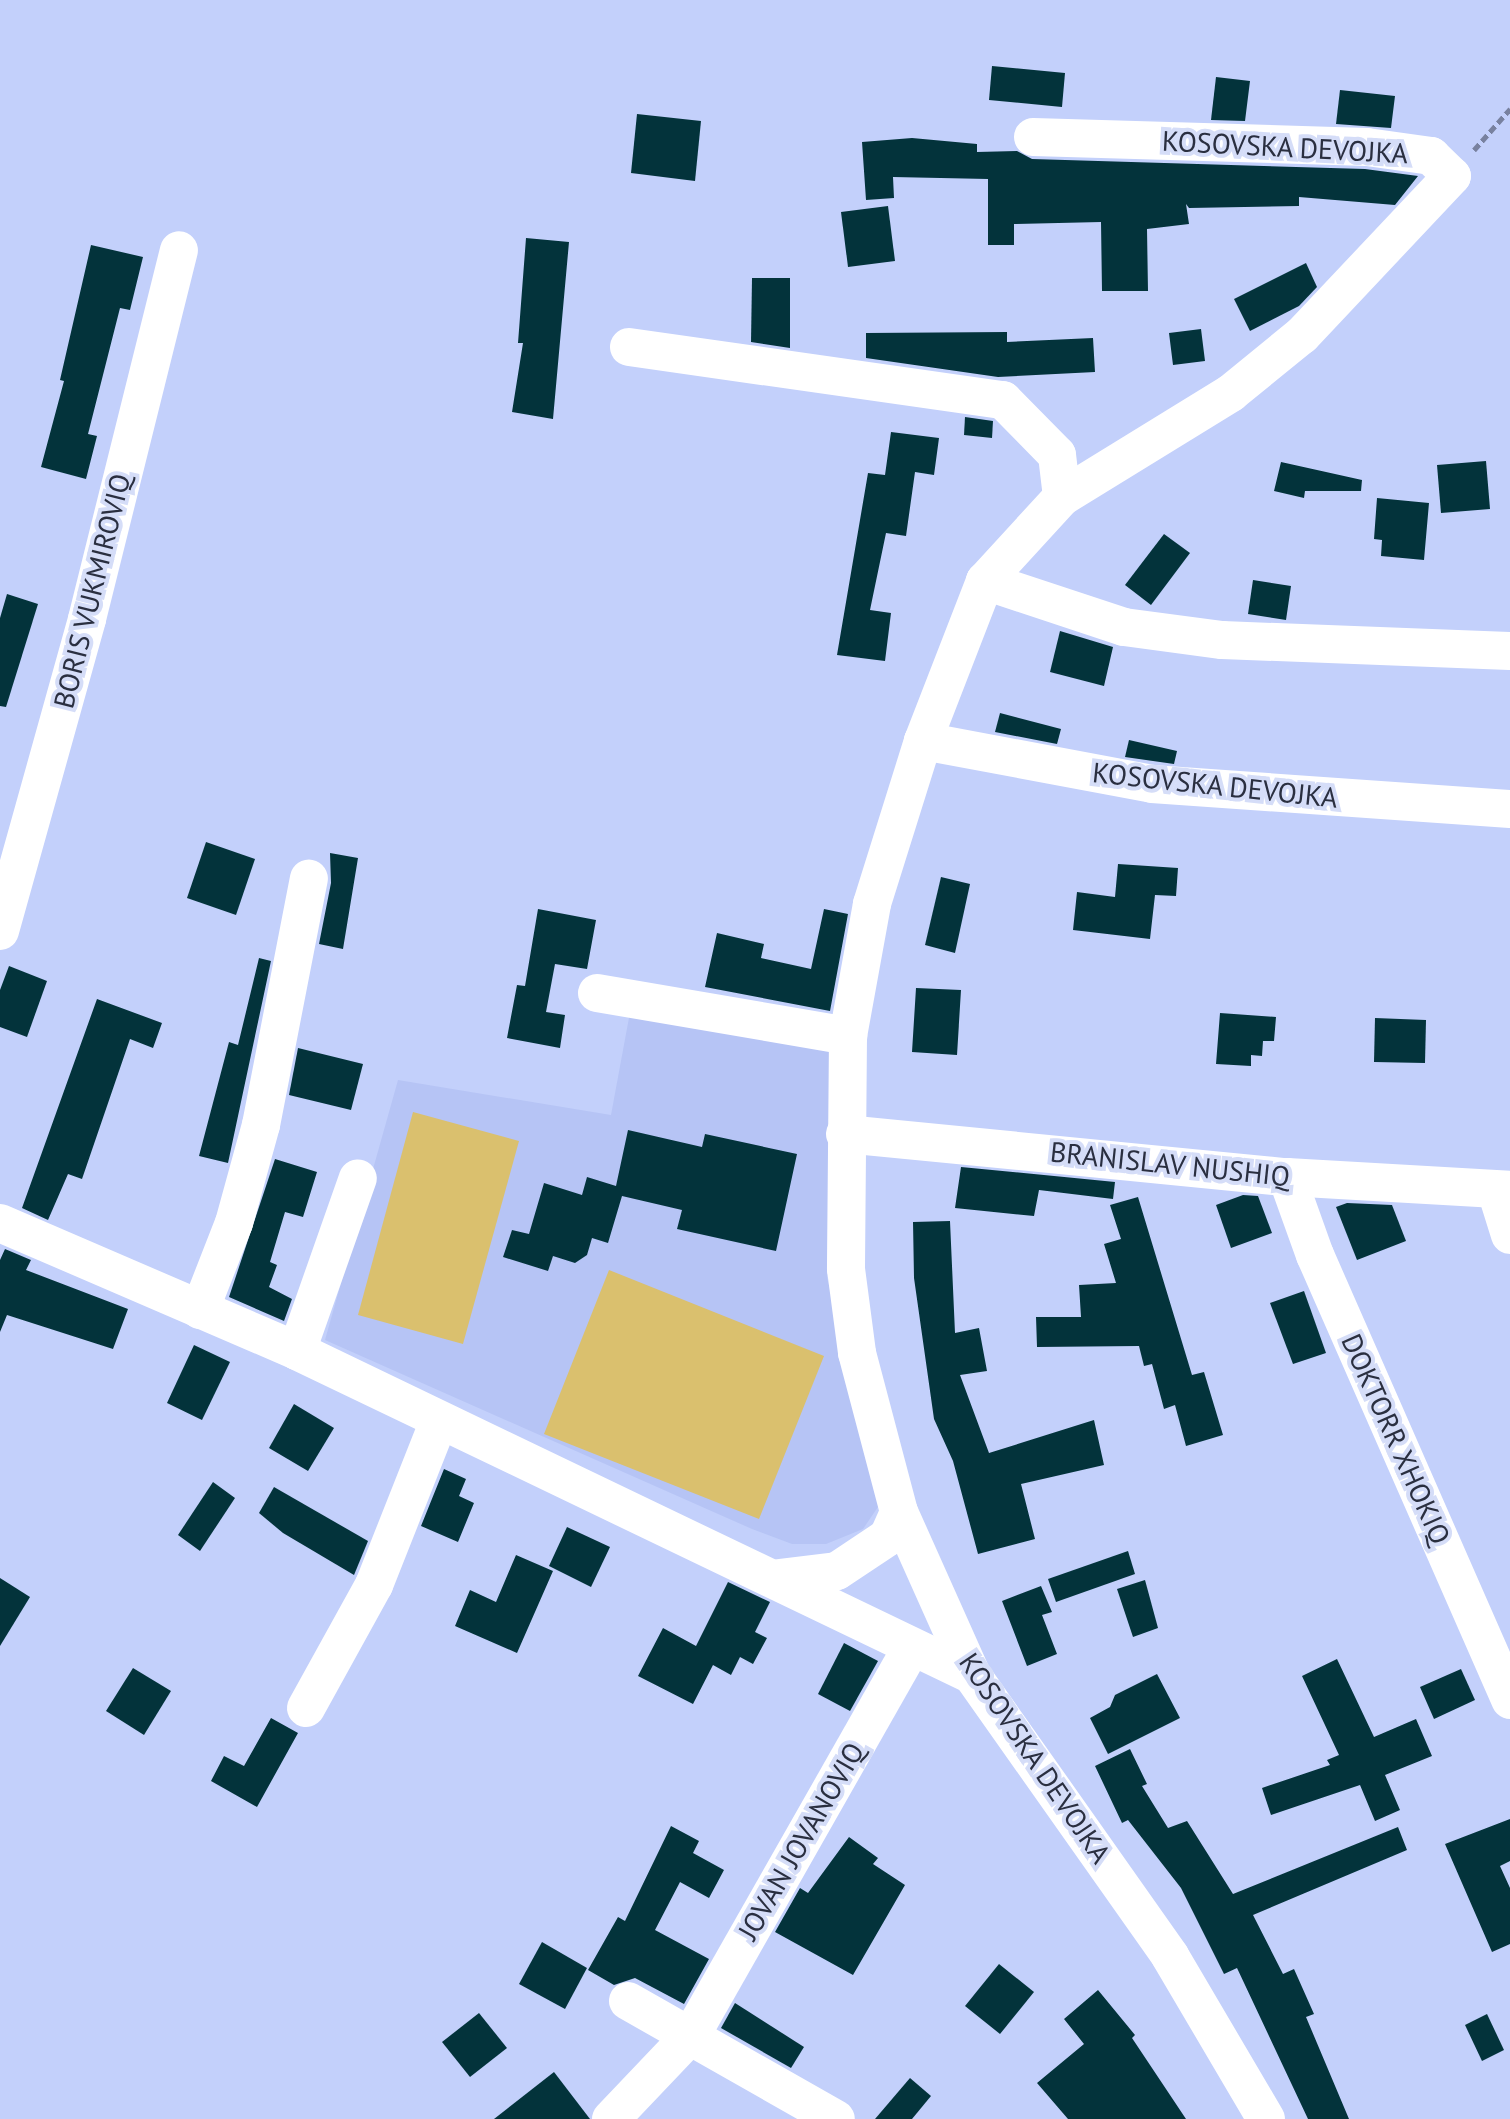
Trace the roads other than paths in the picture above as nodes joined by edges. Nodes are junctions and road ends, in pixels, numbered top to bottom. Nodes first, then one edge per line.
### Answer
1 (1033, 137) dead end
2 (179, 250) dead end
3 (629, 347) dead end
4 (1062, 497) junction
5 (985, 581) junction
6 (1510, 651) edge
7 (923, 741) junction
8 (1510, 809) edge
9 (309, 879) dead end
10 (0, 931) edge
11 (597, 993) dead end
12 (848, 1036) junction
13 (845, 1134) junction
14 (1287, 1177) junction
15 (358, 1178) dead end
16 (1503, 1190) edge
17 (0, 1223) edge
18 (1510, 1235) edge
19 (200, 1310) junction
20 (297, 1351) junction
21 (439, 1421) junction
22 (899, 1512) junction
23 (779, 1578) junction
24 (911, 1648) junction
25 (972, 1675) junction
26 (1510, 1700) edge
27 (306, 1708) dead end
28 (628, 2001) dead end
29 (692, 2034) junction
30 (611, 2119) edge
31 (836, 2119) edge
32 (1266, 2119) edge

1 - 4 street, KOSOVSKA DEVOJKA
2 - 10 street, BORIS VUKMIROVIQ
3 - 4 street
4 - 5 street, KOSOVSKA DEVOJKA
5 - 6 street
5 - 7 street, KOSOVSKA DEVOJKA
7 - 8 street, KOSOVSKA DEVOJKA
7 - 12 street, KOSOVSKA DEVOJKA
9 - 19 street
11 - 12 street
12 - 13 street, KOSOVSKA DEVOJKA
13 - 14 street, BRANISLAV NUSHIQ
13 - 22 street, KOSOVSKA DEVOJKA
14 - 16 street, BRANISLAV NUSHIQ
14 - 26 street, DOKTORR XHOKIQ
15 - 20 street
16 - 18 street, BRANISLAV NUSHIQ
17 - 19 street
19 - 20 street
20 - 21 street
21 - 23 street
21 - 27 street
22 - 23 street
22 - 25 street, KOSOVSKA DEVOJKA
23 - 24 street
24 - 25 street
24 - 29 street, JOVAN JOVANOVIQ
25 - 32 street, KOSOVSKA DEVOJKA
28 - 29 street
29 - 30 street, JOVAN JOVANOVIQ
29 - 31 street

